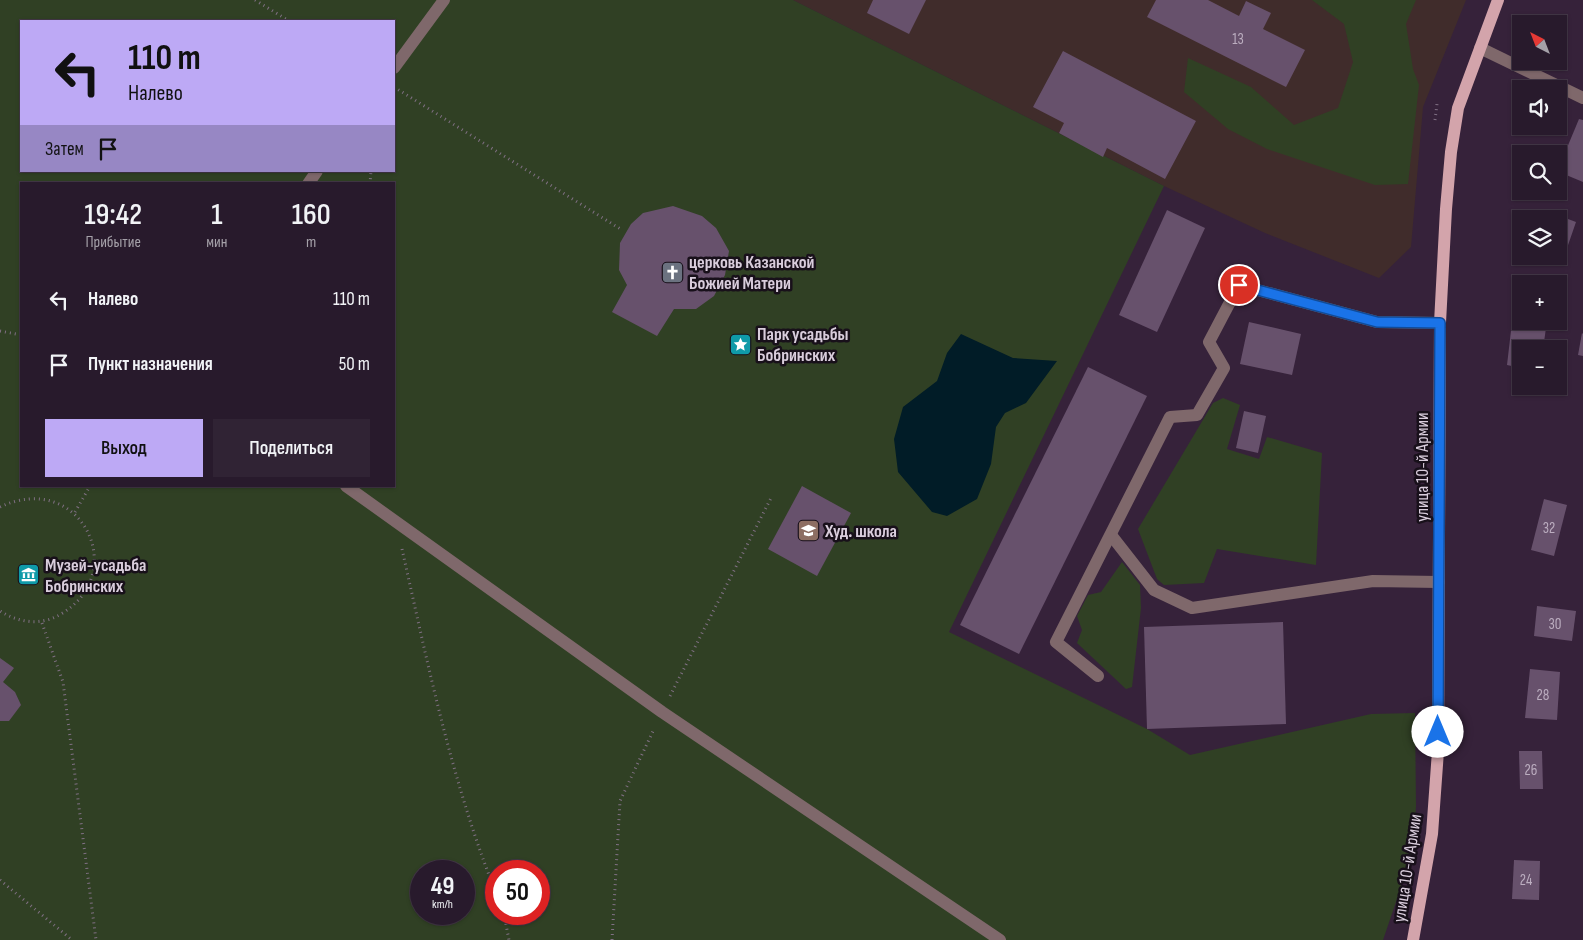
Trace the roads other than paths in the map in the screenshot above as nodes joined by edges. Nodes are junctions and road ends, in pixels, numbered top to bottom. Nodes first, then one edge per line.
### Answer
1 (444, 0) edge
2 (1498, 0) edge
3 (1480, 48) junction
4 (395, 67) edge
5 (1583, 98) edge
6 (1440, 323) junction
7 (347, 487) edge
8 (1112, 535) junction
9 (1439, 582) junction
10 (1098, 676) dead end
11 (1000, 940) edge
12 (1413, 940) edge

1 - 4 lane
2 - 3 main road, улица 10-й Армии
3 - 5 lane
3 - 6 main road, улица 10-й Армии
6 - 8 lane
6 - 9 main road, улица 10-й Армии
7 - 11 lane
8 - 9 lane
8 - 10 lane
9 - 12 main road, улица 10-й Армии

